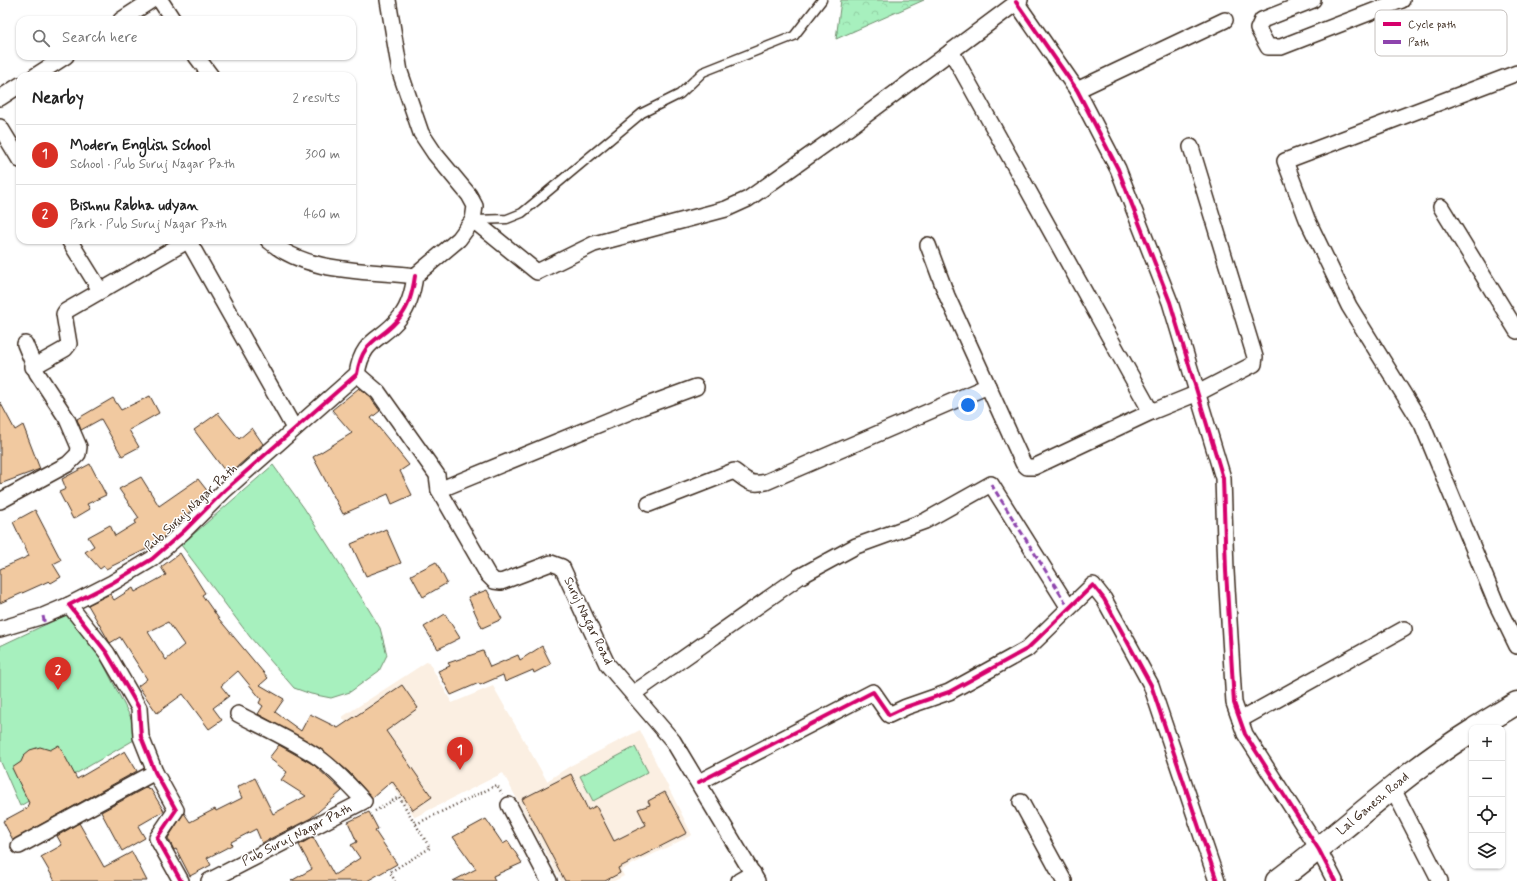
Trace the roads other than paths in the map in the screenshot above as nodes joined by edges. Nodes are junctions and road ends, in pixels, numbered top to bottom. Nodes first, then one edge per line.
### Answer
1 (152, 0) edge
2 (160, 0) edge
3 (388, 0) edge
4 (822, 0) edge
5 (1313, 0) edge
6 (1402, 0) edge
7 (1018, 1) edge
8 (1375, 10) edge
9 (1376, 10) edge
10 (127, 16) edge
11 (170, 16) edge
12 (1225, 20) dead end
13 (951, 51) junction
14 (60, 60) edge
15 (199, 60) edge
16 (41, 72) edge
17 (208, 72) edge
18 (1517, 73) edge
19 (16, 88) edge
20 (1077, 90) junction
21 (0, 98) edge
22 (0, 127) edge
23 (1191, 147) dead end
24 (16, 153) edge
25 (1441, 207) dead end
26 (473, 220) junction
27 (71, 244) edge
28 (182, 244) edge
29 (191, 244) edge
30 (273, 244) edge
31 (928, 245) dead end
32 (415, 276) junction
33 (100, 290) junction
34 (1517, 331) edge
35 (25, 344) dead end
36 (33, 366) junction
37 (357, 374) junction
38 (696, 386) dead end
39 (988, 386) junction
40 (1198, 393) junction
41 (1151, 412) junction
42 (294, 428) junction
43 (439, 490) junction
44 (0, 501) edge
45 (649, 504) dead end
46 (69, 605) junction
47 (1070, 608) junction
48 (0, 629) edge
49 (1404, 629) dead end
50 (1517, 646) edge
51 (634, 693) junction
52 (1517, 703) edge
53 (238, 714) dead end
54 (1240, 720) junction
55 (1481, 725) edge
56 (1469, 733) edge
57 (155, 772) junction
58 (699, 782) junction
59 (1392, 787) junction
60 (1021, 802) dead end
61 (508, 805) road end
62 (19, 846) dead end
63 (1319, 850) junction
64 (755, 877) edge
65 (182, 881) edge
66 (210, 881) edge
67 (549, 881) edge
68 (739, 881) edge
69 (1064, 881) edge
70 (1217, 881) edge
71 (1277, 881) edge
72 (1335, 881) edge
73 (1440, 881) edge

1 - 10 street
2 - 11 street
3 - 26 street
4 - 26 lane
5 - 8 street
6 - 9 street
7 - 13 street
7 - 20 street
12 - 20 street
13 - 26 street
13 - 41 street
14 - 16 street
15 - 17 street
18 - 50 street
19 - 21 street
20 - 40 street
22 - 24 street
23 - 40 street
25 - 34 street
26 - 32 street
27 - 33 street
28 - 33 street
29 - 42 street
30 - 32 street
31 - 39 street
32 - 37 street
33 - 36 street
35 - 36 street
36 - 44 street
37 - 42 street, Pub Suruj Nagar Path
37 - 43 street, Suruj Nagar Road
38 - 43 street
39 - 41 street
39 - 45 street
40 - 41 street
40 - 54 street
42 - 46 street, Pub Suruj Nagar Path
43 - 51 street, Suruj Nagar Road
46 - 48 street, Pub Suruj Nagar Path
46 - 57 street
47 - 51 street
47 - 58 street
47 - 70 street
49 - 54 street
51 - 58 street, Suruj Nagar Road
52 - 55 main road
53 - 66 street, Pub Suruj Nagar Path
54 - 63 street
56 - 59 main road, Lal Ganesh Road
57 - 62 street
57 - 65 street
58 - 64 street, Suruj Nagar Road
59 - 63 main road, Lal Ganesh Road
59 - 73 street
60 - 69 street
61 - 67 street
63 - 71 main road, Lal Ganesh Road
63 - 72 street
64 - 68 street

